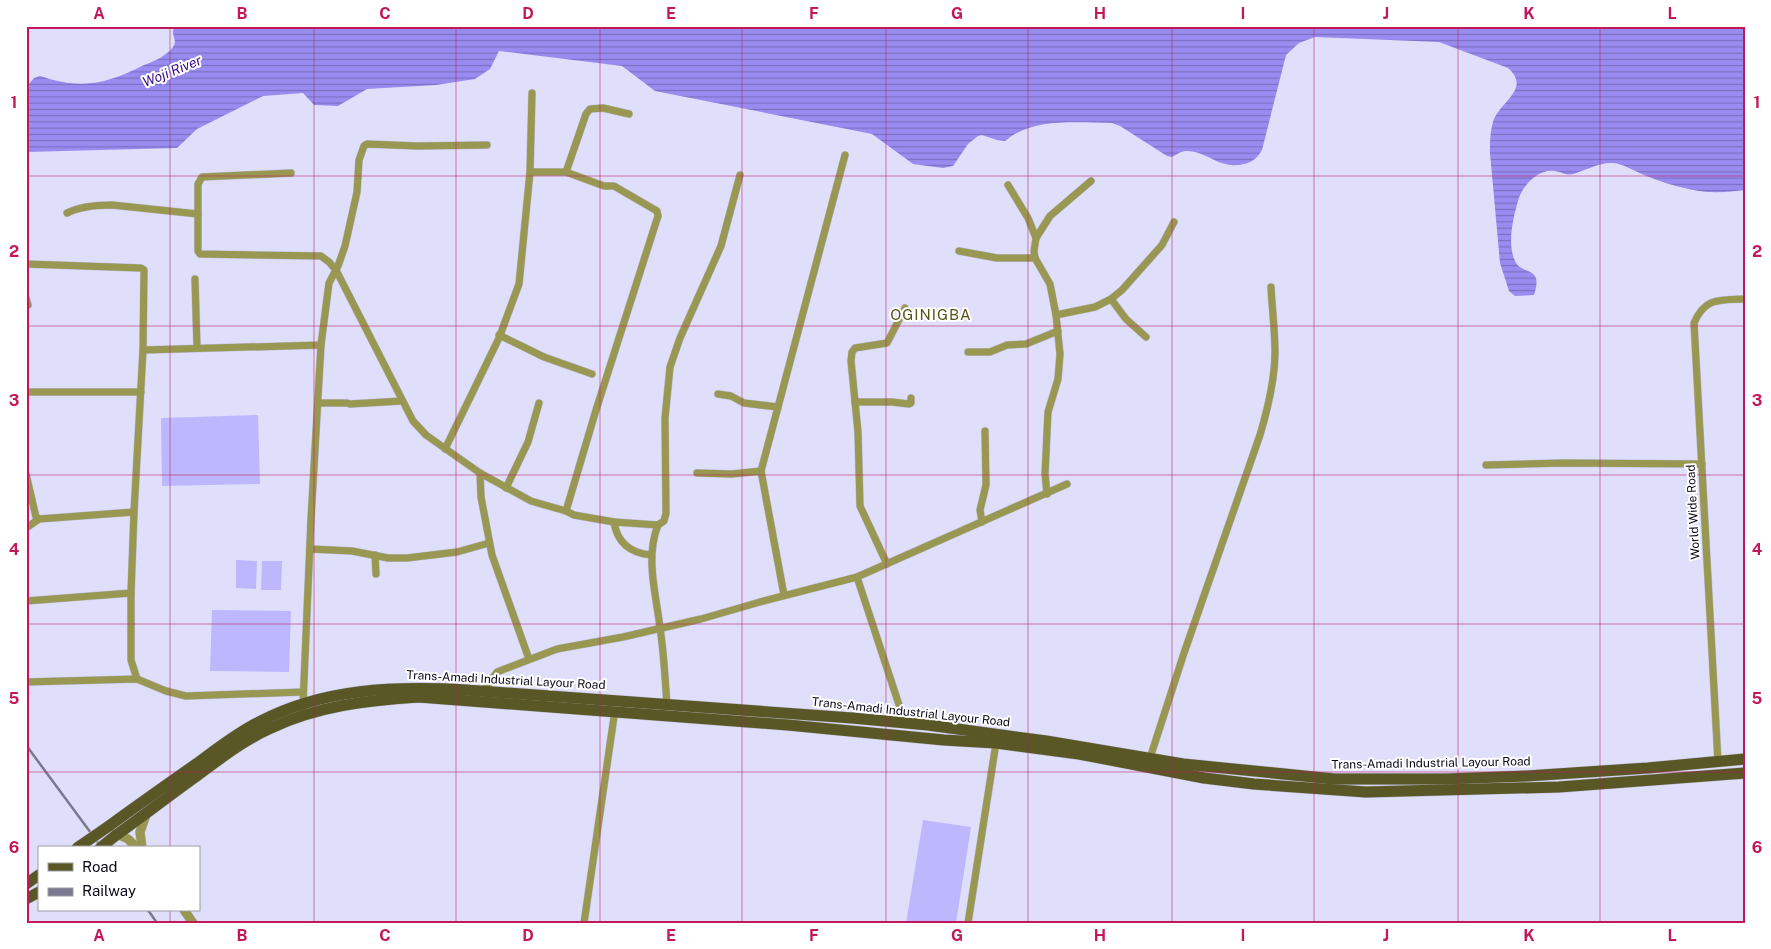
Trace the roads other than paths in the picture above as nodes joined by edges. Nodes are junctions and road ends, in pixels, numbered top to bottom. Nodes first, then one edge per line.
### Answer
1 (532, 93) dead end
2 (629, 114) dead end
3 (487, 145) dead end
4 (845, 155) dead end
5 (291, 172) dead end
6 (530, 172) junction
7 (566, 172) junction
8 (740, 176) dead end
9 (1091, 181) dead end
10 (1008, 186) dead end
11 (67, 213) dead end
12 (198, 214) junction
13 (1174, 222) dead end
14 (1036, 238) junction
15 (959, 251) dead end
16 (1035, 258) junction
17 (26, 264) edge
18 (336, 270) junction
19 (195, 278) dead end
20 (1271, 287) dead end
21 (1111, 299) junction
22 (1745, 299) edge
23 (905, 308) dead end
24 (1056, 315) junction
25 (1058, 331) junction
26 (500, 336) junction
27 (1146, 337) dead end
28 (321, 345) junction
29 (198, 348) junction
30 (143, 350) junction
31 (968, 352) dead end
32 (592, 374) dead end
33 (26, 392) edge
34 (141, 392) junction
35 (718, 394) dead end
36 (911, 398) dead end
37 (402, 401) junction
38 (855, 402) junction
39 (539, 403) dead end
40 (318, 404) junction
41 (778, 407) junction
42 (984, 432) dead end
43 (445, 449) junction
44 (1702, 464) junction
45 (1486, 465) dead end
46 (761, 471) junction
47 (697, 473) dead end
48 (26, 474) edge
49 (480, 474) junction
50 (1067, 484) dead end
51 (506, 488) junction
52 (1047, 494) junction
53 (566, 511) junction
54 (134, 512) junction
55 (39, 520) junction
56 (614, 522) junction
57 (982, 522) junction
58 (658, 525) junction
59 (26, 528) edge
60 (489, 543) junction
61 (310, 549) junction
62 (375, 555) junction
63 (651, 556) junction
64 (887, 564) junction
65 (376, 574) dead end
66 (857, 577) junction
67 (131, 594) junction
68 (784, 595) junction
69 (26, 601) edge
70 (660, 629) junction
71 (529, 659) junction
72 (137, 679) junction
73 (26, 682) edge
74 (483, 691) junction
75 (304, 692) junction
76 (303, 704) junction
77 (667, 705) junction
78 (615, 706) junction
79 (905, 723) junction
80 (996, 743) junction
81 (1150, 758) junction
82 (1745, 759) edge
83 (1718, 762) junction
84 (1745, 773) edge
85 (1366, 779) junction
86 (1366, 792) junction
87 (147, 812) junction
88 (116, 835) junction
89 (80, 846) edge
90 (102, 846) edge
91 (135, 846) edge
92 (142, 846) edge
93 (38, 876) edge
94 (26, 884) edge
95 (38, 893) edge
96 (26, 900) edge
97 (185, 912) edge
98 (193, 923) edge
99 (584, 923) edge
100 (968, 923) edge

1 - 6 street
2 - 7 street
3 - 18 street
4 - 41 street
5 - 12 street
6 - 7 street
6 - 26 street
7 - 53 street
8 - 58 street
9 - 14 street
10 - 14 street
11 - 12 street
12 - 18 street
13 - 21 street
14 - 16 street
15 - 16 street
16 - 24 street
17 - 30 street
18 - 28 street
18 - 37 street
19 - 29 street
20 - 81 street
21 - 24 street
21 - 27 street
22 - 44 street, World Wide Road
23 - 38 street
24 - 25 street
25 - 31 street
25 - 52 street
26 - 32 street
26 - 43 street
28 - 29 street
28 - 40 street
29 - 30 street
30 - 34 street
33 - 34 street
34 - 54 street
35 - 41 street
36 - 38 street
37 - 40 street
37 - 43 street
38 - 64 street
39 - 51 street
40 - 61 street
41 - 46 street
42 - 57 street
43 - 49 street
44 - 45 street
44 - 83 street, World Wide Road
46 - 47 street
46 - 68 street
48 - 55 street
49 - 51 street
49 - 60 street
50 - 52 street
51 - 53 street
52 - 57 street
53 - 56 street
54 - 55 street
54 - 67 street
55 - 59 street
56 - 58 street
56 - 63 street
57 - 64 street
58 - 63 street
60 - 62 street
60 - 71 street
61 - 62 street
61 - 75 street
62 - 65 street
63 - 70 street
64 - 66 street
66 - 68 street
66 - 79 street
67 - 69 street
67 - 72 street
68 - 70 street
70 - 71 street
70 - 77 street
71 - 74 street
72 - 73 street
72 - 75 street
74 - 76 main road, Trans-Amadi Industrial Layour Road
74 - 78 main road, Trans-Amadi Industrial Layour Road
75 - 76 street
76 - 89 main road, Trans-Amadi Industrial Layour Road, bridge
77 - 78 main road, Trans-Amadi Industrial Layour Road
77 - 79 main road, Trans-Amadi Industrial Layour Road
78 - 80 main road, Trans-Amadi Industrial Layour Road
78 - 87 main road, Trans-Amadi Industrial Layour Road
78 - 99 street
79 - 81 main road, Trans-Amadi Industrial Layour Road
80 - 86 main road, Trans-Amadi Industrial Layour Road
80 - 100 street
81 - 85 main road, Trans-Amadi Industrial Layour Road
82 - 83 main road, Trans-Amadi Industrial Layour Road
83 - 85 main road, Trans-Amadi Industrial Layour Road
84 - 86 main road, Trans-Amadi Industrial Layour Road
85 - 86 main road
87 - 88 main road, Trans-Amadi Industrial Layour Road
87 - 92 street
88 - 90 main road, Trans-Amadi Industrial Layour Road, bridge
88 - 91 street
93 - 94 main road
95 - 96 main road
97 - 98 street

